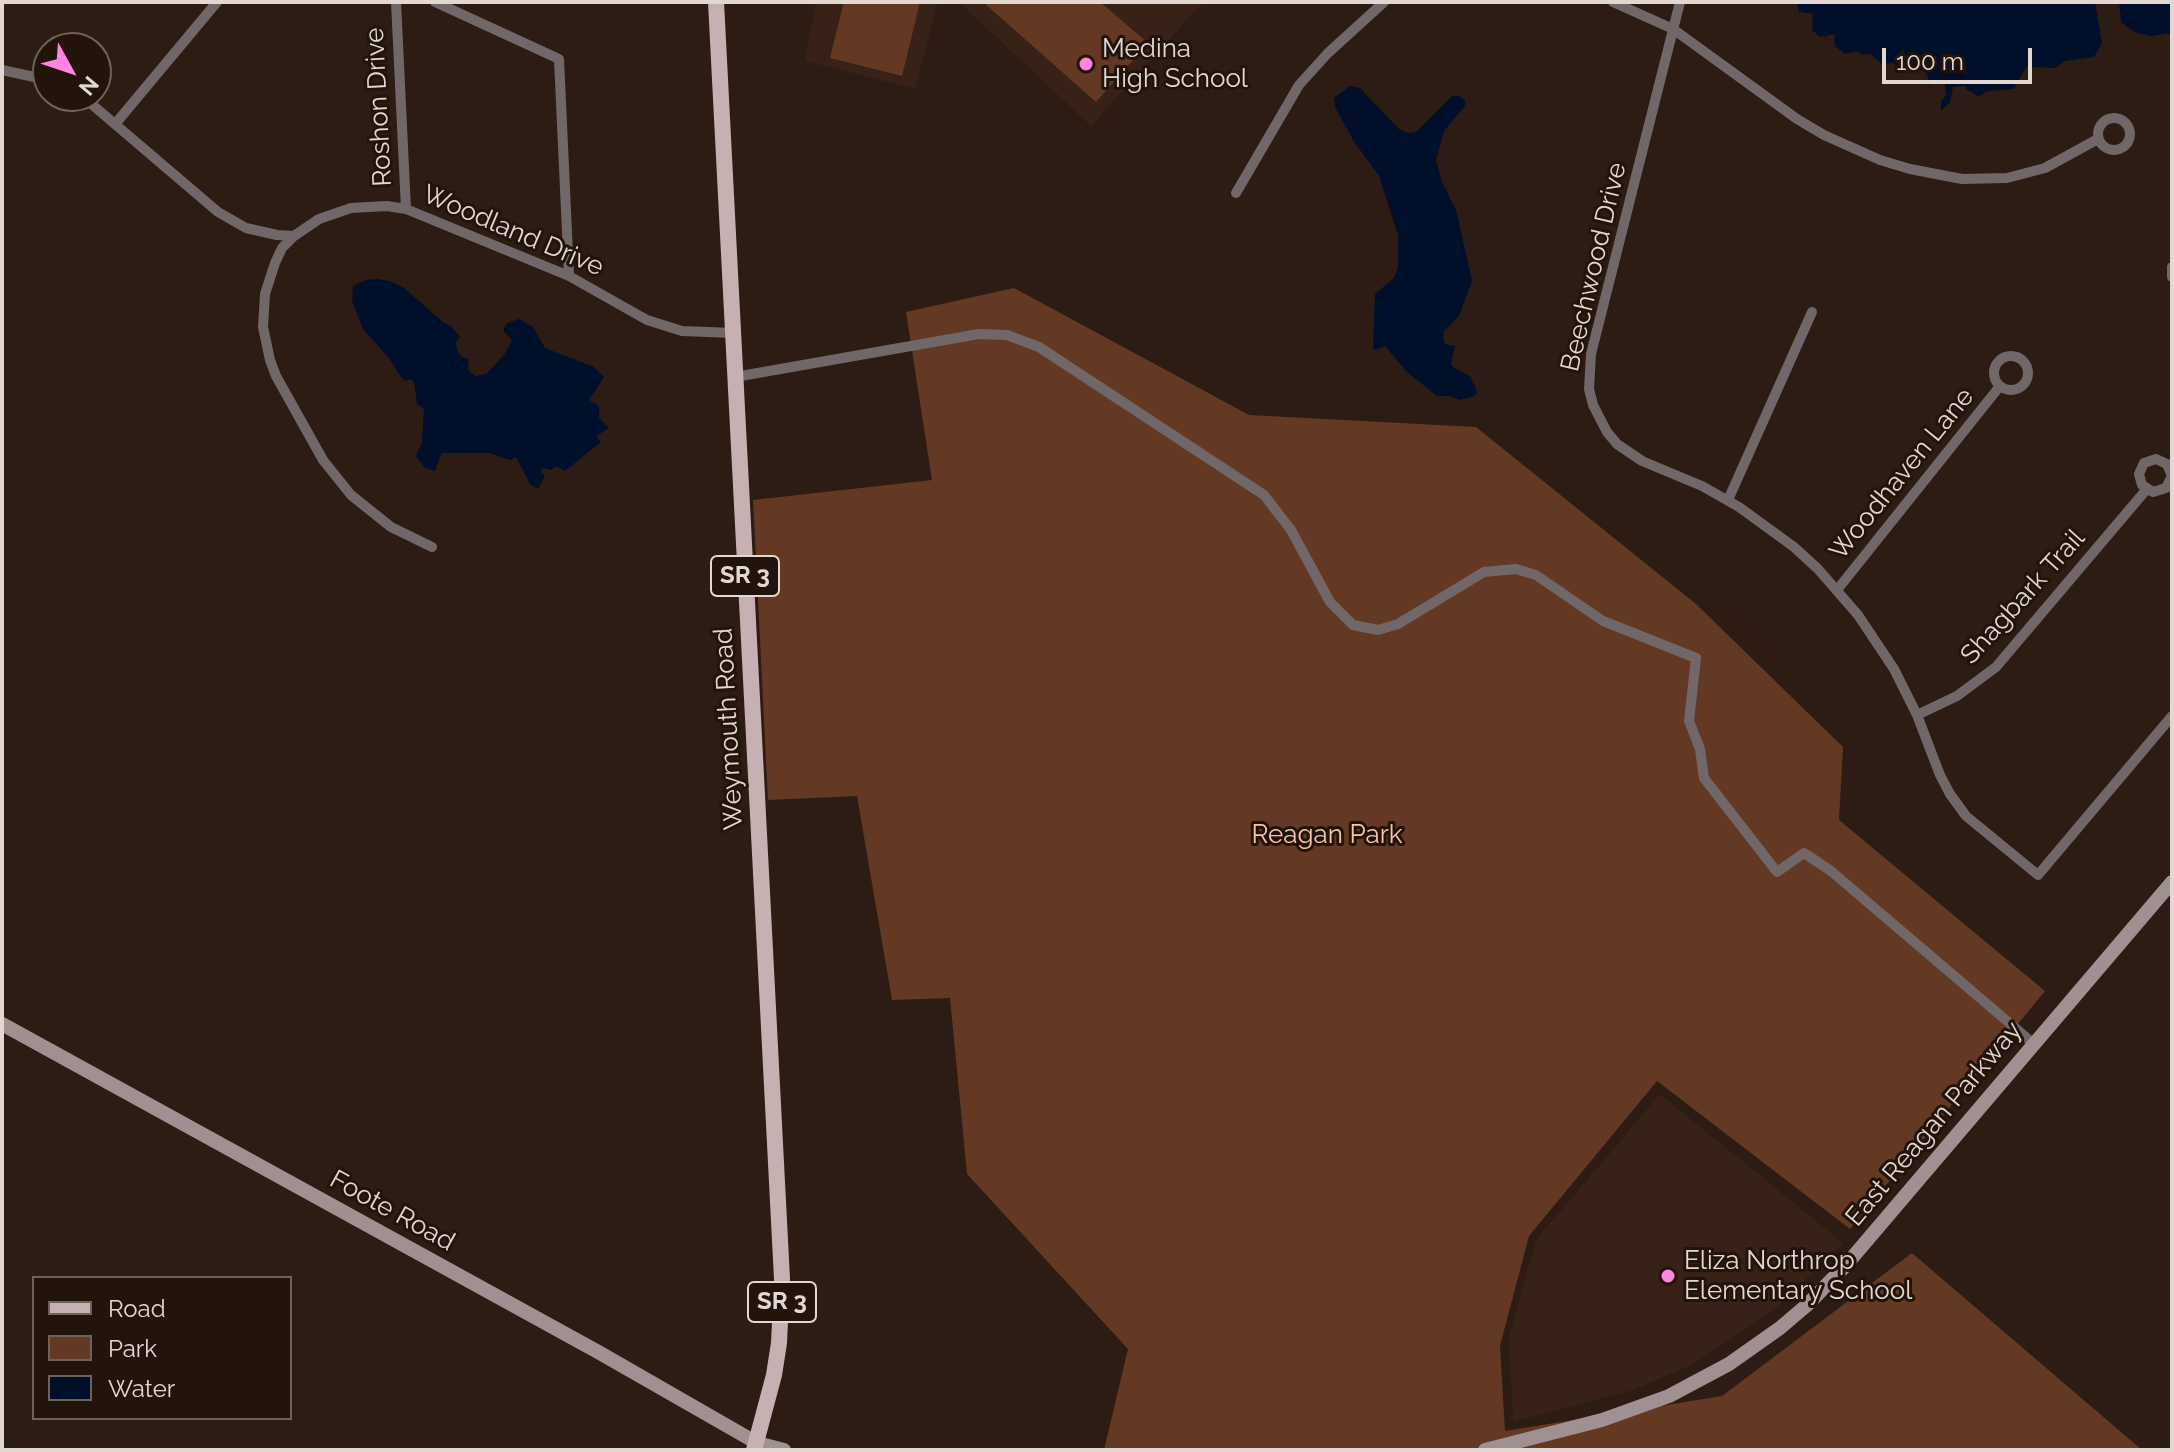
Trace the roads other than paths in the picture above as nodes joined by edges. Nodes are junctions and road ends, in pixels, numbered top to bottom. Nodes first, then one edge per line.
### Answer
1 (217, 2) edge
2 (396, 2) edge
3 (435, 2) edge
4 (716, 2) edge
5 (1384, 2) edge
6 (1613, 2) edge
7 (1680, 2) edge
8 (1673, 29) junction
9 (2, 70) edge
10 (32, 77) edge
11 (102, 112) edge
12 (116, 123) junction
13 (2098, 139) dead end
14 (1236, 193) dead end
15 (406, 209) junction
16 (261, 233) junction
17 (294, 236) junction
18 (275, 263) junction
19 (2172, 267) edge
20 (569, 276) junction
21 (2172, 277) edge
22 (1812, 312) dead end
23 (733, 333) junction
24 (735, 377) junction
25 (2000, 386) dead end
26 (2172, 476) edge
27 (2146, 490) junction
28 (1728, 500) junction
29 (432, 547) dead end
30 (1837, 590) junction
31 (1917, 715) junction
32 (2172, 716) edge
33 (2172, 882) edge
34 (2, 1024) edge
35 (2034, 1044) junction
36 (755, 1447) edge
37 (784, 1450) edge
38 (1485, 1450) edge

1 - 12 street
2 - 15 street, Roshon Drive
3 - 20 street
4 - 23 main road, Weymouth Road / SR 3
5 - 14 street
6 - 8 street
7 - 8 street, Beechwood Drive
8 - 13 street
8 - 28 street, Beechwood Drive
9 - 10 street
11 - 12 street
12 - 16 street
15 - 17 street, Woodland Drive
15 - 20 street, Woodland Drive
16 - 17 street
16 - 18 street
17 - 18 street
18 - 29 street
19 - 21 street
20 - 23 street, Woodland Drive
22 - 28 street
23 - 24 main road, Weymouth Road / SR 3
24 - 35 street
24 - 36 main road, Weymouth Road / SR 3
25 - 30 street, Woodhaven Lane
26 - 27 street, Shagbark Trail
26 - 27 street, Shagbark Trail
27 - 31 street, Shagbark Trail
28 - 30 street, Beechwood Drive
30 - 31 street, Beechwood Drive
31 - 32 street, Beechwood Drive
33 - 35 street, East Reagan Parkway
34 - 36 street, Foote Road
35 - 38 street, East Reagan Parkway
36 - 37 street

